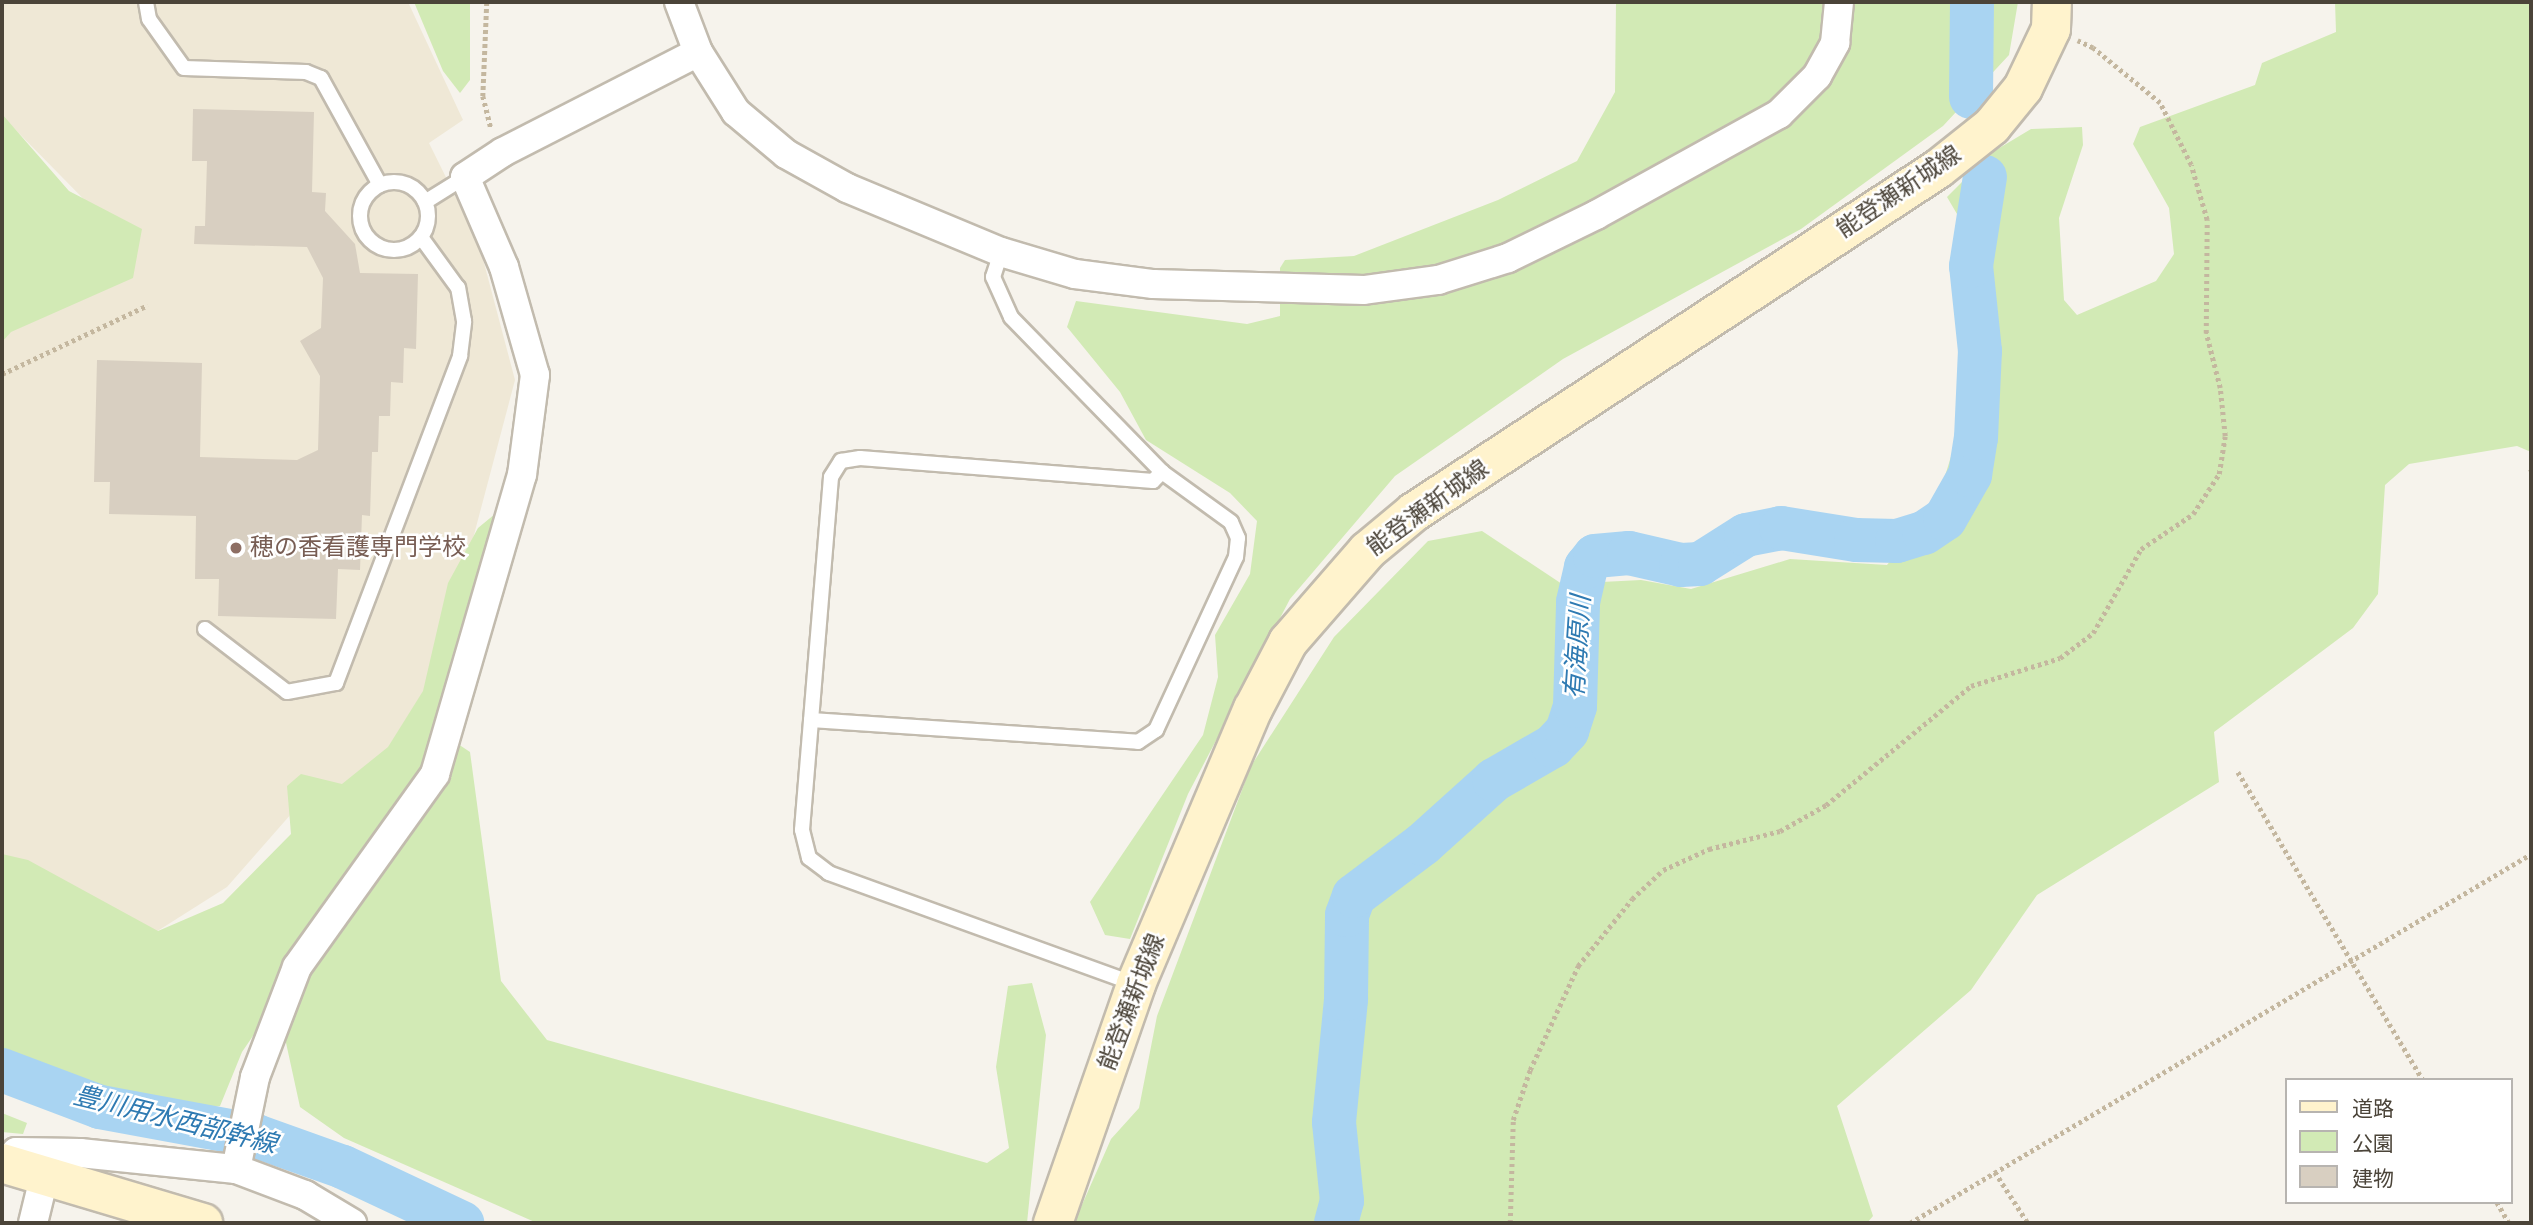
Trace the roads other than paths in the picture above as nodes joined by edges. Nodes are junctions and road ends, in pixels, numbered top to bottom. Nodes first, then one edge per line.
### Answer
1 (146, 2) edge
2 (1839, 2) edge
3 (685, 3) edge
4 (2051, 15) edge
5 (698, 52) junction
6 (465, 177) junction
7 (380, 185) junction
8 (425, 202) junction
9 (421, 237) junction
10 (1001, 252) junction
11 (1162, 472) junction
12 (205, 629) dead end
13 (811, 720) junction
14 (1136, 984) junction
15 (237, 1162) junction
16 (5, 1164) edge
17 (44, 1178) junction
18 (33, 1223) edge
19 (203, 1223) edge
20 (352, 1223) edge
21 (1053, 1223) edge

1 - 7 lane
2 - 10 street
3 - 5 street
4 - 14 main road, 能登瀬新城線
5 - 6 street
5 - 10 street
6 - 8 lane
6 - 15 street
7 - 8 lane
7 - 9 lane
8 - 9 lane
9 - 12 lane
10 - 11 lane
11 - 13 lane
11 - 13 lane
13 - 14 lane
14 - 21 main road, 能登瀬新城線
15 - 16 street
15 - 20 street
16 - 17 main road
17 - 18 street
17 - 19 main road

